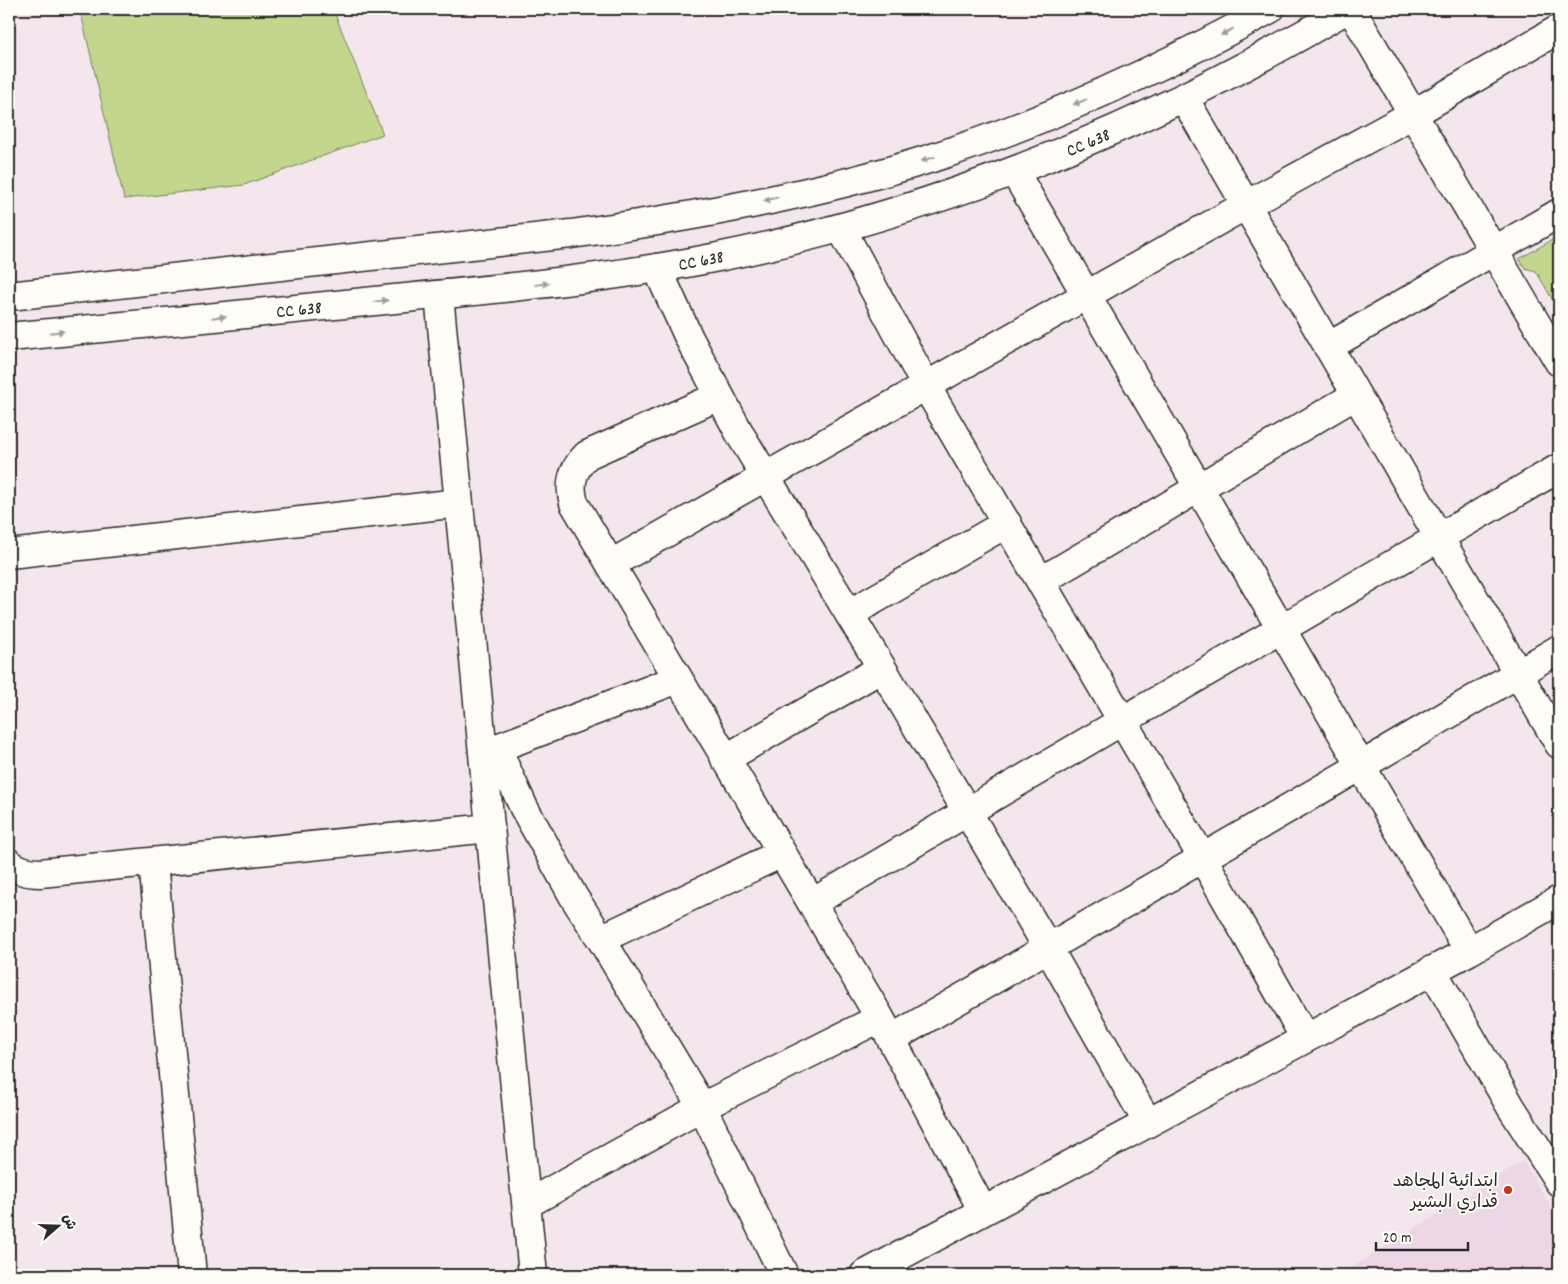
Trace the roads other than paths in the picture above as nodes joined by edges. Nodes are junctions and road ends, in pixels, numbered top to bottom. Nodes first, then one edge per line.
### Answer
1 (1270, 9) edge
2 (1347, 9) edge
3 (1351, 9) edge
4 (1559, 29) edge
5 (1184, 98) junction
6 (1414, 114) junction
7 (1014, 172) junction
8 (1246, 205) junction
9 (1559, 213) edge
10 (841, 228) junction
11 (1494, 251) junction
12 (657, 268) junction
13 (439, 295) junction
14 (1086, 295) junction
15 (9, 296) edge
16 (9, 337) edge
17 (1328, 347) junction
18 (1559, 362) edge
19 (926, 386) junction
20 (1356, 395) junction
21 (719, 396) junction
22 (1559, 468) edge
23 (765, 477) junction
24 (1199, 488) junction
25 (459, 503) junction
26 (1007, 523) junction
27 (1440, 537) junction
28 (9, 554) edge
29 (610, 564) junction
30 (1041, 581) junction
31 (850, 614) junction
32 (1282, 630) junction
33 (1559, 649) edge
34 (882, 668) junction
35 (1518, 673) junction
36 (678, 679) junction
37 (1122, 721) junction
38 (1559, 744) edge
39 (491, 751) junction
40 (725, 759) junction
41 (1361, 766) junction
42 (968, 812) junction
43 (490, 828) junction
44 (782, 853) junction
45 (1202, 857) junction
46 (153, 862) junction
47 (9, 863) edge
48 (1559, 900) edge
49 (812, 903) junction
50 (601, 939) junction
51 (1048, 948) junction
52 (1469, 951) junction
53 (1432, 970) junction
54 (886, 1028) junction
55 (1305, 1038) junction
56 (702, 1107) junction
57 (1148, 1123) junction
58 (1559, 1182) edge
59 (527, 1204) junction
60 (983, 1211) junction
61 (192, 1275) edge
62 (534, 1275) edge
63 (784, 1275) edge
64 (864, 1275) edge

1 -> 15 street
2 - 5 street, CC 638 / CC 638
3 - 6 street
4 - 6 street
5 - 7 street, CC 638 / CC 638
5 - 8 street
6 - 8 street
6 - 11 street
7 - 10 street, CC 638 / CC 638
7 - 14 street
8 - 14 street
8 - 17 street
9 - 11 street
10 - 12 street, CC 638 / CC 638
10 - 19 street
11 - 17 street
11 - 18 street
13 -> 12 street, CC 638 / CC 638
12 - 21 street
16 -> 13 street, CC 638 / CC 638
13 - 25 street
14 - 19 street
14 - 24 street
17 - 20 street
19 - 23 street
19 - 26 street
20 - 24 street
20 - 27 street
21 - 23 street
21 - 29 street
22 - 27 street
23 - 29 street
23 - 31 street
24 - 30 street
24 - 32 street
25 - 28 street
25 - 39 street
26 - 30 street
26 - 31 street
27 - 32 street
27 - 35 street
29 - 36 street
30 - 37 street
31 - 34 street
32 - 37 street
32 - 41 street
33 - 35 street
34 - 40 street
34 - 42 street
35 - 38 street
35 - 41 street
36 - 39 street
36 - 40 street
37 - 42 street
37 - 45 street
39 - 43 street
39 - 50 street
40 - 44 street
41 - 45 street
41 - 52 street
42 - 49 street
42 - 51 street
43 - 46 street
43 - 59 street
44 - 49 street
44 - 50 street
45 - 51 street
45 - 55 street
46 - 47 street
46 - 61 street
48 - 52 street
49 - 54 street
50 - 56 street
51 - 54 street
51 - 57 street
52 - 53 street
53 - 55 street
53 - 58 street
54 - 56 street
54 - 60 street
55 - 57 street
56 - 59 street
56 - 63 street
57 - 60 street
59 - 62 street
60 - 64 street

